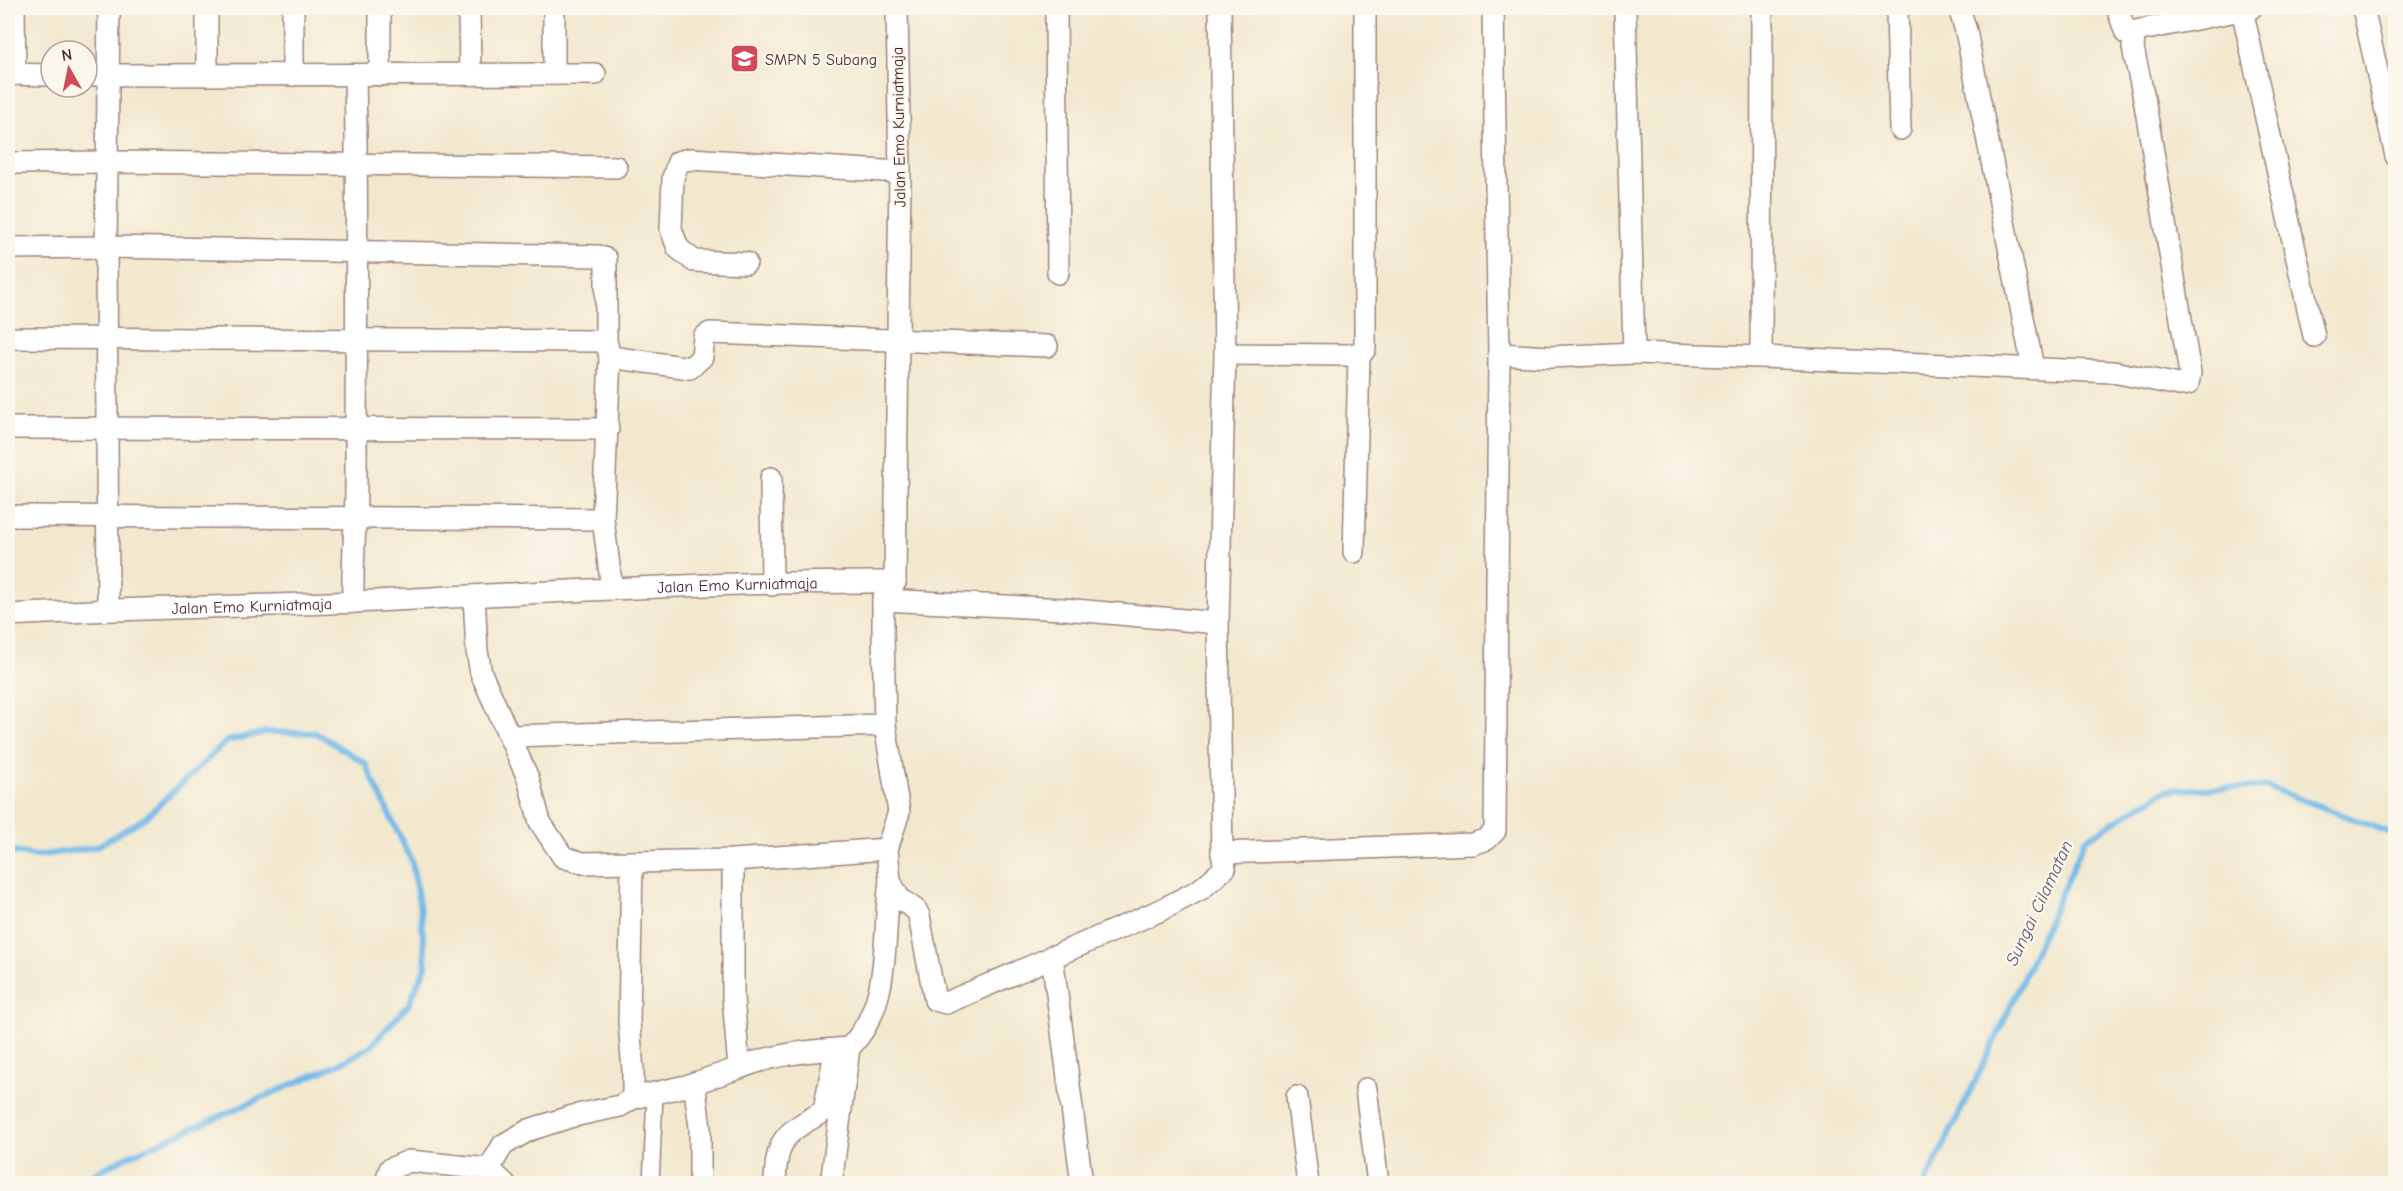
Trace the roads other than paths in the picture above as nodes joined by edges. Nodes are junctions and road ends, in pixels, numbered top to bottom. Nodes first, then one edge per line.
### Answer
1 (14, 8) edge
2 (109, 8) edge
3 (207, 8) edge
4 (293, 8) edge
5 (380, 8) edge
6 (469, 8) edge
7 (554, 8) edge
8 (897, 8) edge
9 (1056, 8) edge
10 (1220, 8) edge
11 (1365, 8) edge
12 (1493, 8) edge
13 (1624, 8) edge
14 (1762, 8) edge
15 (1898, 8) edge
16 (1959, 8) edge
17 (2116, 8) edge
18 (2246, 8) edge
19 (2363, 8) edge
20 (2126, 33) junction
21 (99, 64) edge
22 (11, 74) edge
23 (470, 74) junction
24 (554, 74) junction
25 (595, 74) dead end
26 (39, 75) edge
27 (99, 75) edge
28 (207, 75) junction
29 (293, 75) junction
30 (355, 75) junction
31 (380, 75) junction
32 (99, 90) edge
33 (1900, 129) dead end
34 (2396, 156) edge
35 (109, 162) junction
36 (8, 163) edge
37 (357, 165) junction
38 (616, 167) dead end
39 (900, 172) junction
40 (106, 247) junction
41 (8, 248) edge
42 (358, 252) junction
43 (746, 263) dead end
44 (1058, 273) dead end
45 (2314, 336) dead end
46 (8, 338) edge
47 (107, 339) junction
48 (357, 340) junction
49 (897, 342) junction
50 (1047, 346) dead end
51 (608, 349) junction
52 (1634, 353) junction
53 (1225, 354) junction
54 (1499, 354) junction
55 (1359, 357) junction
56 (1761, 357) junction
57 (2033, 368) junction
58 (8, 428) edge
59 (107, 428) junction
60 (356, 429) junction
61 (608, 429) junction
62 (771, 478) dead end
63 (8, 516) edge
64 (107, 516) junction
65 (356, 518) junction
66 (603, 519) junction
67 (1354, 552) dead end
68 (772, 585) junction
69 (612, 589) junction
70 (889, 591) junction
71 (474, 596) junction
72 (353, 602) junction
73 (108, 609) junction
74 (8, 615) edge
75 (1218, 623) junction
76 (885, 725) junction
77 (510, 736) junction
78 (887, 849) junction
79 (1222, 853) junction
80 (733, 860) junction
81 (632, 862) junction
82 (890, 881) junction
83 (1052, 956) junction
84 (849, 1048) junction
85 (739, 1068) junction
86 (694, 1083) junction
87 (1366, 1089) dead end
88 (655, 1094) junction
89 (1297, 1097) dead end
90 (633, 1098) junction
91 (497, 1176) edge
92 (385, 1184) edge
93 (651, 1184) edge
94 (700, 1184) edge
95 (775, 1184) edge
96 (831, 1184) edge
97 (1082, 1184) edge
98 (1308, 1184) edge
99 (1378, 1184) edge

1 - 22 street
2 - 21 street
3 - 28 street
4 - 29 street
5 - 31 street
6 - 23 street
7 - 24 street
8 - 39 street, Jalan Emo Kurniatmaja
9 - 44 street
10 - 53 street
11 - 55 street
12 - 54 street
13 - 52 street
14 - 56 street
15 - 33 street
16 - 57 street
17 - 20 street
18 - 20 street
18 - 45 street
19 - 34 street
20 - 57 street
22 - 26 street
23 - 24 street
23 - 31 street
24 - 25 street
27 - 28 street
28 - 29 street
29 - 30 street
30 - 31 street
30 - 37 street
32 - 35 street
35 - 36 street
35 - 37 street
35 - 40 street
37 - 38 street
37 - 42 street
39 - 43 street
39 - 49 street, Jalan Emo Kurniatmaja
40 - 41 street
40 - 42 street
40 - 47 street
42 - 48 street
42 - 51 street
46 - 47 street
47 - 48 street
47 - 59 street
48 - 51 street
48 - 60 street
49 - 50 street
49 - 51 street
49 - 70 street, Jalan Emo Kurniatmaja
51 - 61 street
52 - 54 street
52 - 56 street
53 - 55 street
53 - 75 street
54 - 79 street
55 - 67 street
56 - 57 street
58 - 59 street
59 - 60 street
59 - 64 street
60 - 61 street
60 - 65 street
61 - 66 street
62 - 68 street
63 - 64 street
64 - 65 street
64 - 73 street
65 - 66 street
65 - 72 street
66 - 69 street
68 - 69 street, Jalan Emo Kurniatmaja
68 - 70 street, Jalan Emo Kurniatmaja
69 - 71 street, Jalan Emo Kurniatmaja
70 - 75 street
70 - 76 street
71 - 72 street, Jalan Emo Kurniatmaja
71 - 77 street
72 - 73 street, Jalan Emo Kurniatmaja
73 - 74 street, Jalan Emo Kurniatmaja
75 - 79 street
76 - 77 street
76 - 78 street
77 - 81 street
78 - 80 street
78 - 82 street
79 - 83 street
80 - 81 street
80 - 85 street
81 - 90 street
82 - 83 street
82 - 84 street
83 - 97 street
84 - 85 street
84 - 95 street
84 - 96 street
85 - 86 street
86 - 88 street
86 - 94 street
87 - 99 street
88 - 90 street
88 - 93 street
89 - 98 street
90 - 91 street
91 - 92 street

